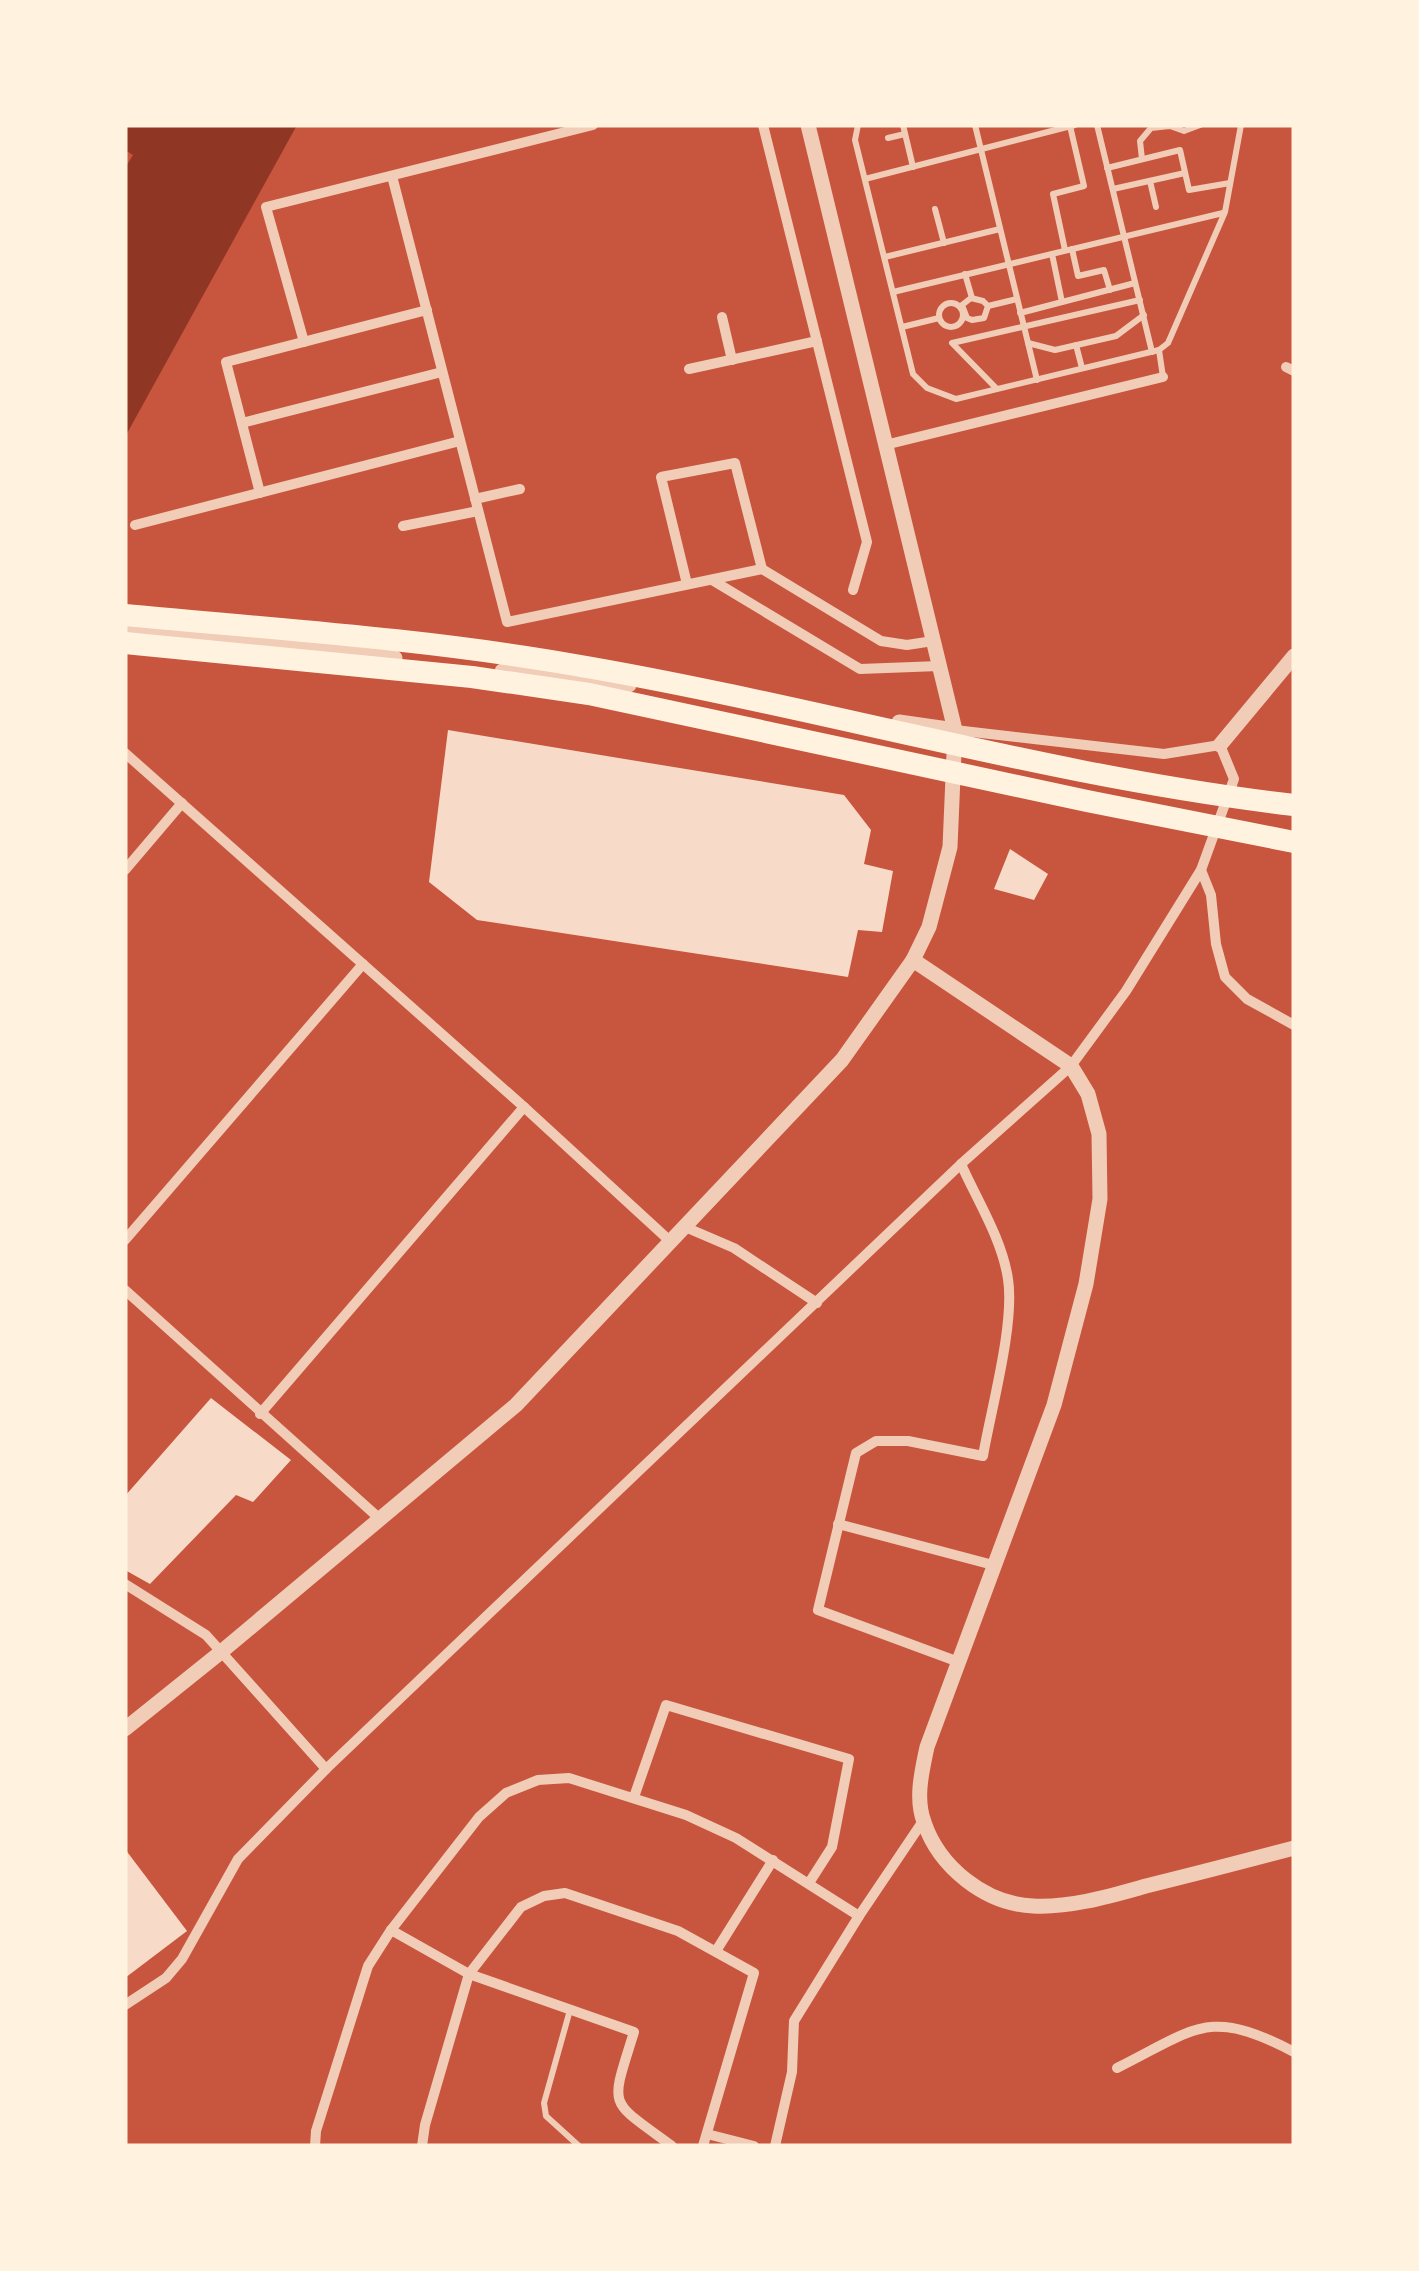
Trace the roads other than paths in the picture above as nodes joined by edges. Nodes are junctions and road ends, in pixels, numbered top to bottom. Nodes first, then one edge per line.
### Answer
1 (593, 125) edge
2 (764, 125) edge
3 (808, 125) edge
4 (858, 125) edge
5 (975, 125) edge
6 (1097, 125) edge
7 (1200, 125) edge
8 (1242, 125) edge
9 (1072, 126) edge
10 (1060, 127) edge
11 (904, 130) edge
12 (888, 138) dead end
13 (981, 149) junction
14 (1142, 160) junction
15 (913, 167) junction
16 (1108, 168) junction
17 (1185, 173) junction
18 (392, 176) junction
19 (865, 179) junction
20 (1150, 180) junction
21 (1230, 183) junction
22 (1113, 189) junction
23 (1156, 207) dead end
24 (935, 209) dead end
25 (1224, 212) junction
26 (1000, 229) junction
27 (1124, 236) junction
28 (944, 243) junction
29 (1068, 250) junction
30 (1052, 254) junction
31 (884, 258) junction
32 (1008, 264) junction
33 (965, 274) junction
34 (1136, 283) junction
35 (1110, 290) junction
36 (893, 292) junction
37 (972, 298) junction
38 (1017, 299) junction
39 (1140, 300) junction
40 (1062, 302) junction
41 (988, 306) junction
42 (426, 310) junction
43 (962, 312) junction
44 (1020, 313) junction
45 (1144, 315) junction
46 (722, 317) dead end
47 (939, 318) junction
48 (902, 327) junction
49 (1024, 327) junction
50 (817, 341) junction
51 (304, 342) junction
52 (1028, 343) junction
53 (1076, 345) junction
54 (1156, 351) junction
55 (732, 360) junction
56 (689, 369) dead end
57 (1082, 369) junction
58 (442, 372) junction
59 (1164, 378) joint
60 (1036, 380) junction
61 (996, 389) junction
62 (242, 424) junction
63 (460, 441) junction
64 (885, 445) junction
65 (520, 489) dead end
66 (260, 492) junction
67 (477, 504) junction
68 (135, 524) dead end
69 (403, 526) dead end
70 (762, 568) junction
71 (711, 579) junction
72 (688, 584) junction
73 (854, 590) dead end
74 (125, 615) edge
75 (125, 628) edge
76 (933, 641) junction
77 (125, 643) edge
78 (1294, 656) edge
79 (939, 666) junction
80 (954, 730) junction
81 (1220, 745) junction
82 (125, 753) edge
83 (182, 804) junction
84 (1294, 805) edge
85 (1294, 842) edge
86 (125, 870) edge
87 (1201, 870) junction
88 (914, 960) junction
89 (363, 964) junction
90 (1294, 1025) edge
91 (1071, 1066) junction
92 (524, 1107) junction
93 (961, 1164) junction
94 (685, 1227) junction
95 (125, 1240) edge
96 (671, 1242) junction
97 (125, 1290) edge
98 (817, 1303) junction
99 (260, 1414) junction
100 (380, 1519) junction
101 (838, 1524) junction
102 (992, 1565) junction
103 (125, 1584) edge
104 (222, 1652) junction
105 (956, 1660) junction
106 (125, 1729) edge
107 (326, 1768) junction
108 (634, 1797) junction
109 (923, 1821) junction
110 (1294, 1848) edge
111 (774, 1860) junction
112 (810, 1882) junction
113 (859, 1916) junction
114 (391, 1930) junction
115 (716, 1951) junction
116 (469, 1974) junction
117 (125, 2004) edge
118 (570, 2010) junction
119 (1294, 2052) edge
120 (1116, 2068) dead end
121 (705, 2140) edge
122 (315, 2146) edge
123 (422, 2146) edge
124 (579, 2146) edge
125 (672, 2146) edge
126 (754, 2146) edge
127 (775, 2146) edge

1 - 18 street
2 - 50 street
3 - 64 street
4 - 19 lane
5 - 13 lane
6 - 16 lane
7 - 14 lane
8 - 21 lane
9 - 10 lane
9 - 29 lane
10 - 13 lane
11 - 12 lane
11 - 15 lane
13 - 15 lane
13 - 26 lane
14 - 16 lane
14 - 17 lane
15 - 19 lane
16 - 22 lane
17 - 20 lane
17 - 21 lane
18 - 42 street
18 - 51 street
19 - 31 lane
20 - 22 lane
20 - 23 lane
21 - 25 lane
22 - 27 lane
24 - 28 lane
25 - 27 lane
25 - 54 lane
26 - 28 lane
26 - 32 lane
27 - 29 lane
27 - 34 lane
28 - 31 lane
29 - 30 lane
29 - 35 lane
30 - 32 lane
30 - 40 lane
31 - 36 lane
32 - 33 lane
32 - 38 lane
33 - 36 lane
33 - 37 lane
34 - 35 lane
34 - 39 lane
35 - 40 lane
36 - 48 lane
37 - 41 lane
37 - 43 lane
38 - 41 lane
38 - 44 lane
39 - 45 lane
39 - 49 lane
40 - 44 lane
41 - 43 lane
42 - 51 street
42 - 58 street
43 - 47 lane
43 - 47 lane
44 - 49 lane
45 - 53 lane
45 - 54 lane
46 - 55 street
47 - 48 lane
48 - 61 lane
49 - 52 lane
49 - 61 lane
50 - 55 street
50 - 73 street
51 - 62 street
52 - 53 lane
52 - 60 lane
53 - 57 lane
54 - 57 lane
54 - 59 lane
55 - 56 street
57 - 60 lane
58 - 62 street
58 - 63 street
59 - 64 street
60 - 61 lane
62 - 66 street
63 - 66 street
63 - 67 street
64 - 76 street
65 - 67 street
66 - 68 street
67 - 69 street
67 - 72 street
70 - 71 street
70 - 72 street
70 - 76 street
71 - 72 street
71 - 79 street
74 - 84 highway
75 - 80 street
76 - 79 street
77 - 85 highway
78 - 81 street
79 - 80 street
80 - 81 street
80 - 88 street
81 - 87 street
82 - 83 street
83 - 86 street
83 - 89 street
87 - 90 street
87 - 91 street
88 - 91 street
88 - 94 street
89 - 92 street
89 - 95 street
91 - 93 street
91 - 102 street
92 - 96 street
92 - 99 street
93 - 98 street
93 - 101 street
94 - 96 street
94 - 98 street
96 - 100 street
97 - 99 street
98 - 107 street
99 - 100 street
100 - 104 street
101 - 102 street
101 - 105 street
102 - 105 street
103 - 104 street
104 - 106 street
104 - 107 street
105 - 109 street
107 - 117 street
108 - 111 street
108 - 112 street
108 - 114 street
109 - 110 street
109 - 113 street
111 - 112 street
111 - 115 street
112 - 113 street
113 - 127 street
114 - 116 street
114 - 122 street
115 - 116 street
115 - 121 street
116 - 118 street
116 - 123 street
118 - 124 lane
118 - 125 street
119 - 120 street
121 - 126 street

